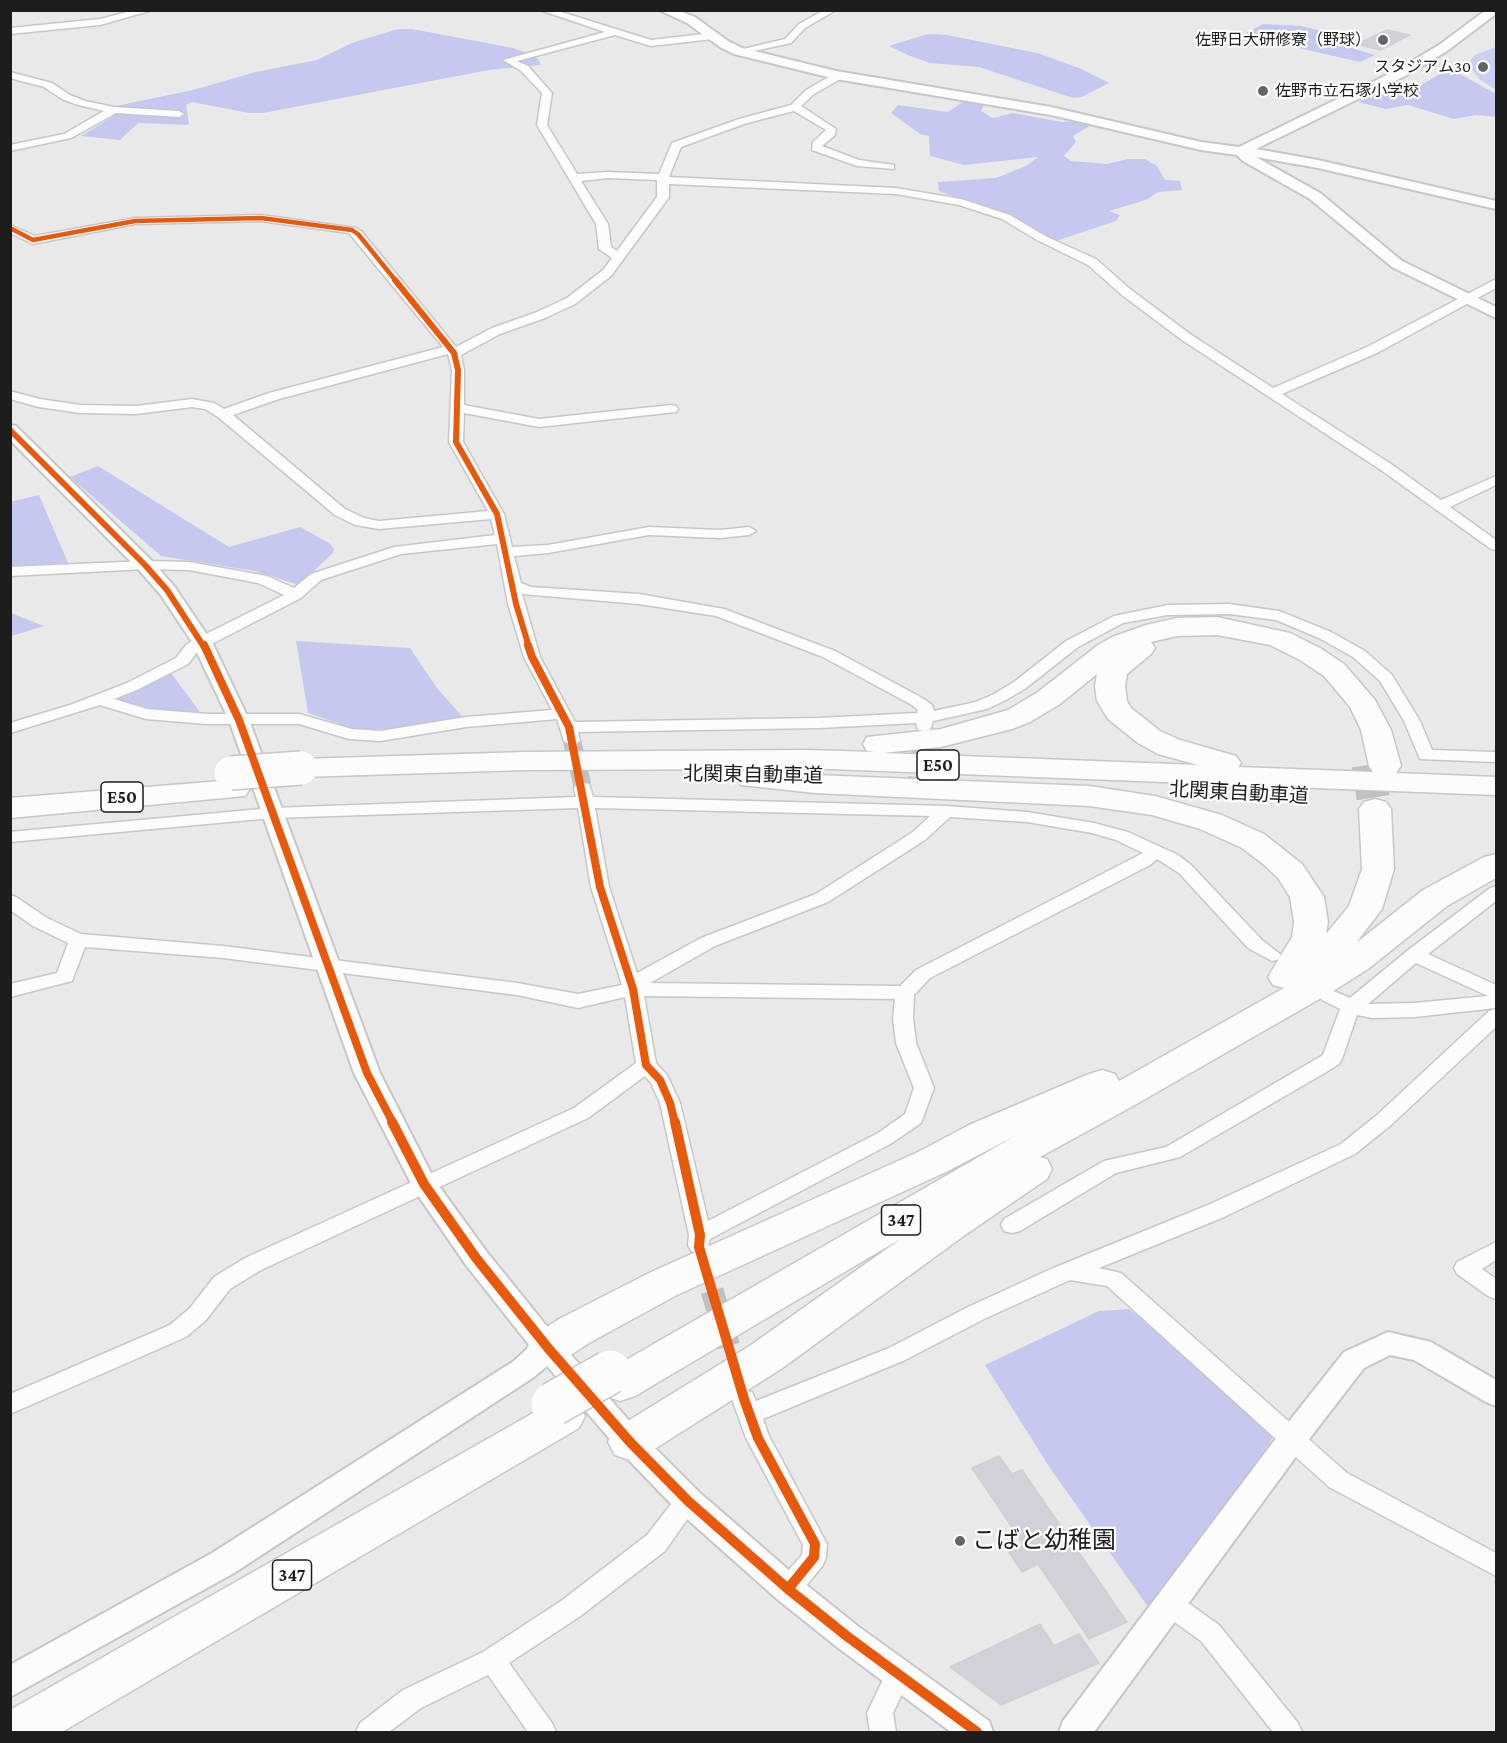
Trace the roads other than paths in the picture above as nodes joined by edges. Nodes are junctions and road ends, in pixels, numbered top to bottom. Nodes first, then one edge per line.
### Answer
1 (149, 10) edge
2 (544, 10) edge
3 (581, 10) edge
4 (665, 10) edge
5 (832, 10) edge
6 (1494, 10) edge
7 (565, 16) junction
8 (10, 31) edge
9 (615, 32) junction
10 (713, 36) junction
11 (740, 51) junction
12 (10, 75) edge
13 (838, 76) junction
14 (795, 107) junction
15 (114, 110) junction
16 (179, 114) dead end
17 (10, 148) edge
18 (1241, 151) junction
19 (890, 167) dead end
20 (574, 177) junction
21 (663, 178) junction
22 (1497, 205) edge
23 (10, 228) edge
24 (618, 257) junction
25 (1497, 283) edge
26 (1466, 298) junction
27 (1497, 313) edge
28 (453, 351) junction
29 (1273, 393) junction
30 (10, 394) edge
31 (457, 408) junction
32 (671, 409) dead end
33 (224, 414) junction
34 (10, 430) edge
35 (1497, 480) edge
36 (1442, 505) junction
37 (497, 514) junction
38 (749, 531) dead end
39 (504, 546) junction
40 (1497, 546) edge
41 (145, 565) junction
42 (10, 572) edge
43 (514, 586) junction
44 (296, 595) junction
45 (202, 642) junction
46 (101, 699) junction
47 (239, 720) junction
48 (924, 725) junction
49 (568, 727) junction
50 (10, 728) edge
51 (1497, 757) edge
52 (379, 766) junction
53 (709, 774) junction
54 (303, 776) junction
55 (1497, 780) edge
56 (233, 781) junction
57 (1497, 786) edge
58 (10, 792) edge
59 (584, 795) junction
60 (1497, 803) edge
61 (10, 808) edge
62 (945, 812) junction
63 (272, 813) junction
64 (10, 837) edge
65 (1155, 852) junction
66 (1497, 864) edge
67 (1497, 892) edge
68 (10, 901) edge
69 (78, 940) junction
70 (1272, 955) dead end
71 (1414, 955) junction
72 (327, 966) junction
73 (633, 989) junction
74 (1326, 989) junction
75 (10, 991) edge
76 (1268, 991) junction
77 (1497, 992) edge
78 (905, 993) junction
79 (1497, 1002) edge
80 (1351, 1007) junction
81 (1497, 1016) edge
82 (1177, 1053) junction
83 (646, 1065) junction
84 (1111, 1090) junction
85 (424, 1184) junction
86 (1012, 1225) dead end
87 (1497, 1250) edge
88 (1070, 1271) junction
89 (1497, 1290) edge
90 (548, 1348) junction
91 (1497, 1394) edge
92 (10, 1405) edge
93 (559, 1410) junction
94 (1293, 1438) junction
95 (630, 1442) junction
96 (688, 1501) junction
97 (1497, 1565) edge
98 (788, 1589) junction
99 (1171, 1605) junction
100 (492, 1660) junction
101 (898, 1675) junction
102 (10, 1682) edge
103 (10, 1710) edge
104 (18, 1732) edge
105 (369, 1732) edge
106 (543, 1732) edge
107 (883, 1732) edge
108 (977, 1732) edge
109 (1075, 1732) edge
110 (1289, 1732) edge

1 - 8 street
2 - 7 street
3 - 7 street
4 - 10 street
5 - 11 street
6 - 18 street
7 - 9 street
9 - 10 street
9 - 20 street
10 - 11 street
11 - 13 street
12 - 15 street
13 - 14 street
13 - 18 street
14 - 19 street
14 - 21 street
15 - 16 street
15 - 17 street
18 - 22 street
18 - 26 street
20 - 21 street
20 - 24 street
21 - 24 street
21 - 29 street
23 - 28 street
24 - 28 street
25 - 26 street
26 - 27 street
26 - 29 street
28 - 31 street
28 - 33 street
29 - 36 street
30 - 33 street
31 - 32 street
31 - 37 street
33 - 37 street
34 - 41 street
35 - 36 street
36 - 40 street
37 - 39 street
38 - 39 street
39 - 43 street
39 - 44 street
41 - 42 street
41 - 44 street
41 - 45 street
43 - 48 street
43 - 49 street
44 - 45 street
45 - 46 street
45 - 47 street
46 - 47 street
46 - 50 street
47 - 49 street
47 - 63 street
48 - 49 street
48 - 51 street
52 - 54 highway, 北関東自動車道 / E50
52 - 55 highway
52 - 57 highway, 北関東自動車道 / E50
53 - 54 highway, 北関東自動車道 / E50
53 - 60 highway, 北関東自動車道 / E50
53 - 76 highway
54 - 56 highway, 北関東自動車道 / E50
56 - 58 highway, 北関東自動車道 / E50
56 - 61 highway, 北関東自動車道 / E50
59 - 62 street
59 - 63 street
59 - 73 street
62 - 65 street
62 - 73 street
63 - 64 street
63 - 72 street
65 - 70 street
65 - 78 street
66 - 74 highway
67 - 71 street
68 - 69 street
69 - 72 street
69 - 75 street
71 - 77 street
71 - 80 street
72 - 73 street
72 - 85 street
73 - 78 street
73 - 83 street
74 - 76 highway
74 - 80 street
74 - 82 highway
76 - 82 highway
78 - 83 street
79 - 80 street
80 - 86 street
81 - 88 street
82 - 84 highway, 347
83 - 85 street
84 - 90 highway
84 - 93 highway, 347
84 - 95 highway
85 - 90 street
85 - 92 street
87 - 89 street
88 - 94 street
88 - 98 street
90 - 95 street
90 - 102 street
91 - 94 street
93 - 103 highway, 347
93 - 104 highway, 347
94 - 97 street
94 - 99 street
95 - 96 street
96 - 98 street
96 - 100 street
98 - 101 street
99 - 109 street
99 - 110 street
100 - 105 street
100 - 106 street
101 - 107 street
101 - 108 street

